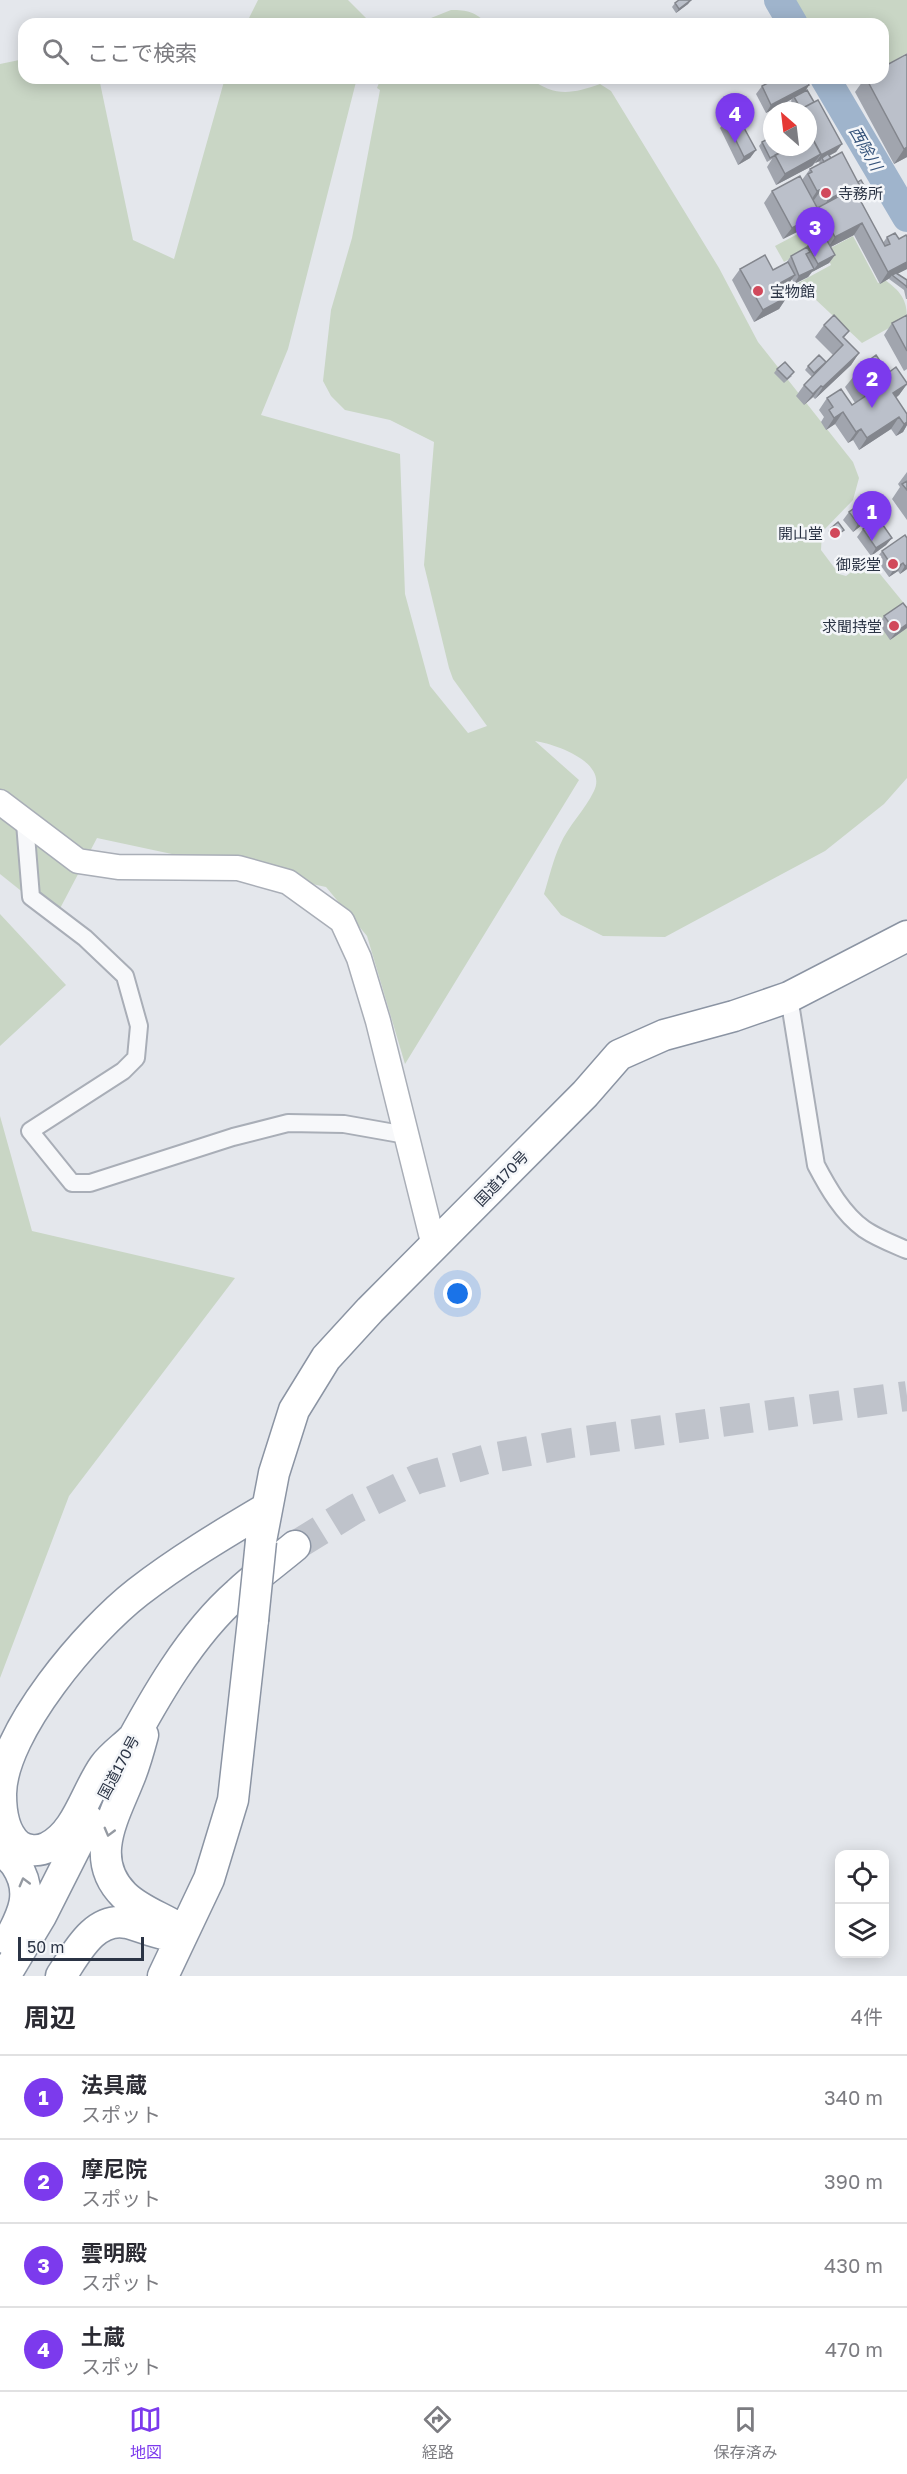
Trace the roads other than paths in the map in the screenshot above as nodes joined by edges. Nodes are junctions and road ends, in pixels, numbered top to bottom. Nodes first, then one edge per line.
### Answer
1 (0, 802) edge
2 (25, 823) junction
3 (907, 936) edge
4 (789, 997) junction
5 (406, 1135) junction
6 (434, 1246) junction
7 (907, 1250) edge
8 (267, 1508) junction
9 (295, 1546) tunnel mouth
10 (156, 1698) junction
11 (133, 1738) junction
12 (0, 1741) edge
13 (0, 1848) edge
14 (180, 1937) junction
15 (0, 1955) edge
16 (5, 1976) edge
17 (61, 1976) edge
18 (163, 1976) edge

1 - 2 street
2 - 5 street
2 - 5 street
3 - 4 highway, 国道170号
4 - 6 highway, 国道170号
4 - 7 street
5 - 6 street
6 - 8 highway, 国道170号
8 - 11 highway
8 - 12 highway
8 - 14 highway, 国道170号, bridge
9 - 10 highway, 国道170号
10 - 11 highway, 国道170号
10 -> 14 highway
11 - 16 highway, 国道170号
15 -> 13 highway
14 - 17 highway
14 - 18 highway, 国道170号

